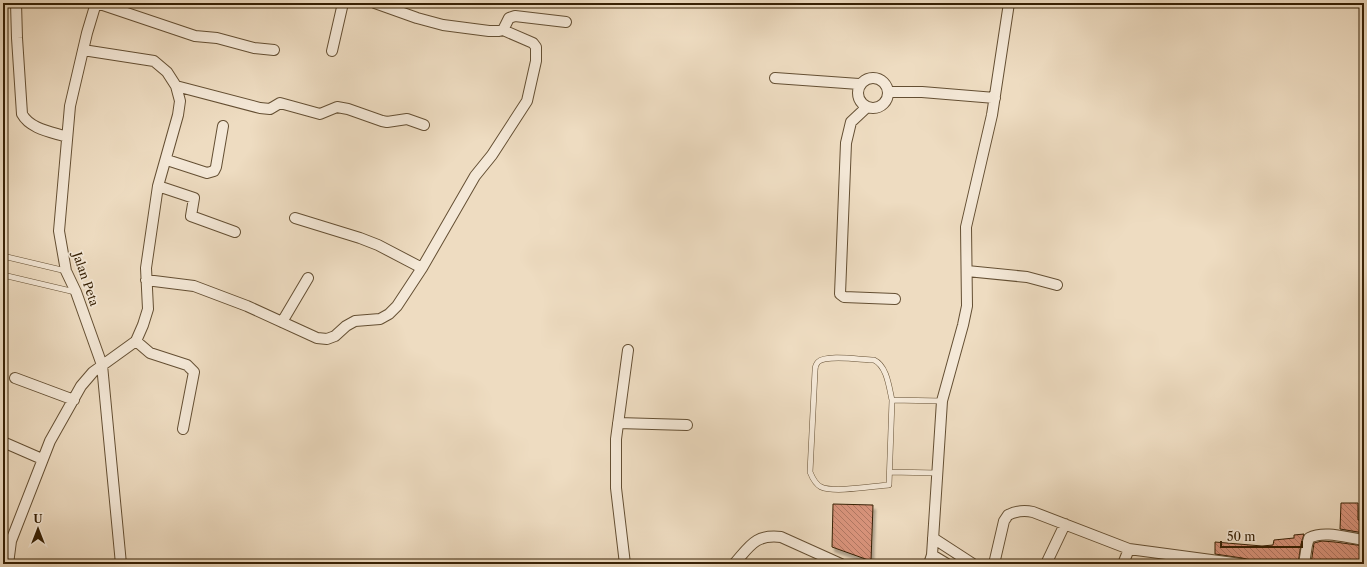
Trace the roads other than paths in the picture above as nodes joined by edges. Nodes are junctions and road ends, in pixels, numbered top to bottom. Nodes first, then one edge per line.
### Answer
1 (16, 3) edge
2 (96, 3) edge
3 (343, 3) edge
4 (375, 3) edge
5 (1009, 3) edge
6 (566, 22) dead end
7 (503, 30) junction
8 (83, 50) junction
9 (274, 50) dead end
10 (332, 51) dead end
11 (775, 78) dead end
12 (859, 84) junction
13 (176, 86) junction
14 (888, 92) junction
15 (995, 98) junction
16 (867, 107) junction
17 (424, 125) dead end
18 (223, 126) dead end
19 (67, 137) junction
20 (167, 160) junction
21 (158, 186) junction
22 (295, 218) dead end
23 (235, 232) dead end
24 (3, 256) edge
25 (422, 268) junction
26 (967, 270) junction
27 (66, 271) junction
28 (3, 275) edge
29 (308, 278) dead end
30 (146, 280) junction
31 (1057, 285) dead end
32 (76, 292) junction
33 (895, 299) dead end
34 (282, 322) junction
35 (136, 341) junction
36 (628, 350) dead end
37 (102, 365) junction
38 (15, 378) dead end
39 (74, 400) junction
40 (892, 400) junction
41 (942, 402) junction
42 (618, 422) junction
43 (687, 425) dead end
44 (183, 429) dead end
45 (3, 442) edge
46 (42, 459) junction
47 (890, 472) junction
48 (937, 473) junction
49 (1065, 524) junction
50 (933, 538) junction
51 (1364, 540) edge
52 (1129, 549) junction
53 (930, 559) edge
54 (1177, 560) edge
55 (8, 564) edge
56 (121, 564) edge
57 (625, 564) edge
58 (734, 564) edge
59 (841, 564) edge
60 (947, 564) edge
61 (973, 564) edge
62 (994, 564) edge
63 (1046, 564) edge
64 (1123, 564) edge
65 (1241, 564) edge
66 (1304, 564) edge

1 - 19 street
2 - 8 street, Jalan Peta
2 - 9 street
3 - 10 street
4 - 7 street
5 - 15 street
6 - 7 street
7 - 25 street
8 - 13 street
8 - 19 street, Jalan Peta
11 - 12 street
12 - 14 street
12 - 16 street
13 - 17 street
13 - 20 street
14 - 15 street
14 - 16 street
15 - 26 street
16 - 33 street
18 - 20 street
19 - 27 street, Jalan Peta
20 - 21 street
21 - 23 street
21 - 30 street
22 - 25 street
24 - 27 lane
25 - 34 street
26 - 31 street
26 - 41 street
27 - 32 street, Jalan Peta
28 - 32 lane
29 - 34 street
30 - 34 street
30 - 35 street
32 - 37 street, Jalan Peta
35 - 37 street
35 - 44 street
36 - 42 street
37 - 39 street
37 - 56 street, Jalan Peta
38 - 39 street
39 - 46 street
40 - 41 lane
40 - 47 lane
40 - 47 lane
41 - 48 street
42 - 43 street
42 - 57 street
45 - 46 street
46 - 55 street
47 - 48 lane
48 - 50 street
49 - 52 street
49 - 62 street
49 - 63 street
50 - 53 street
50 - 61 street
51 - 66 street
52 - 54 street
52 - 64 street
53 - 60 street
54 - 65 street
58 - 59 street

